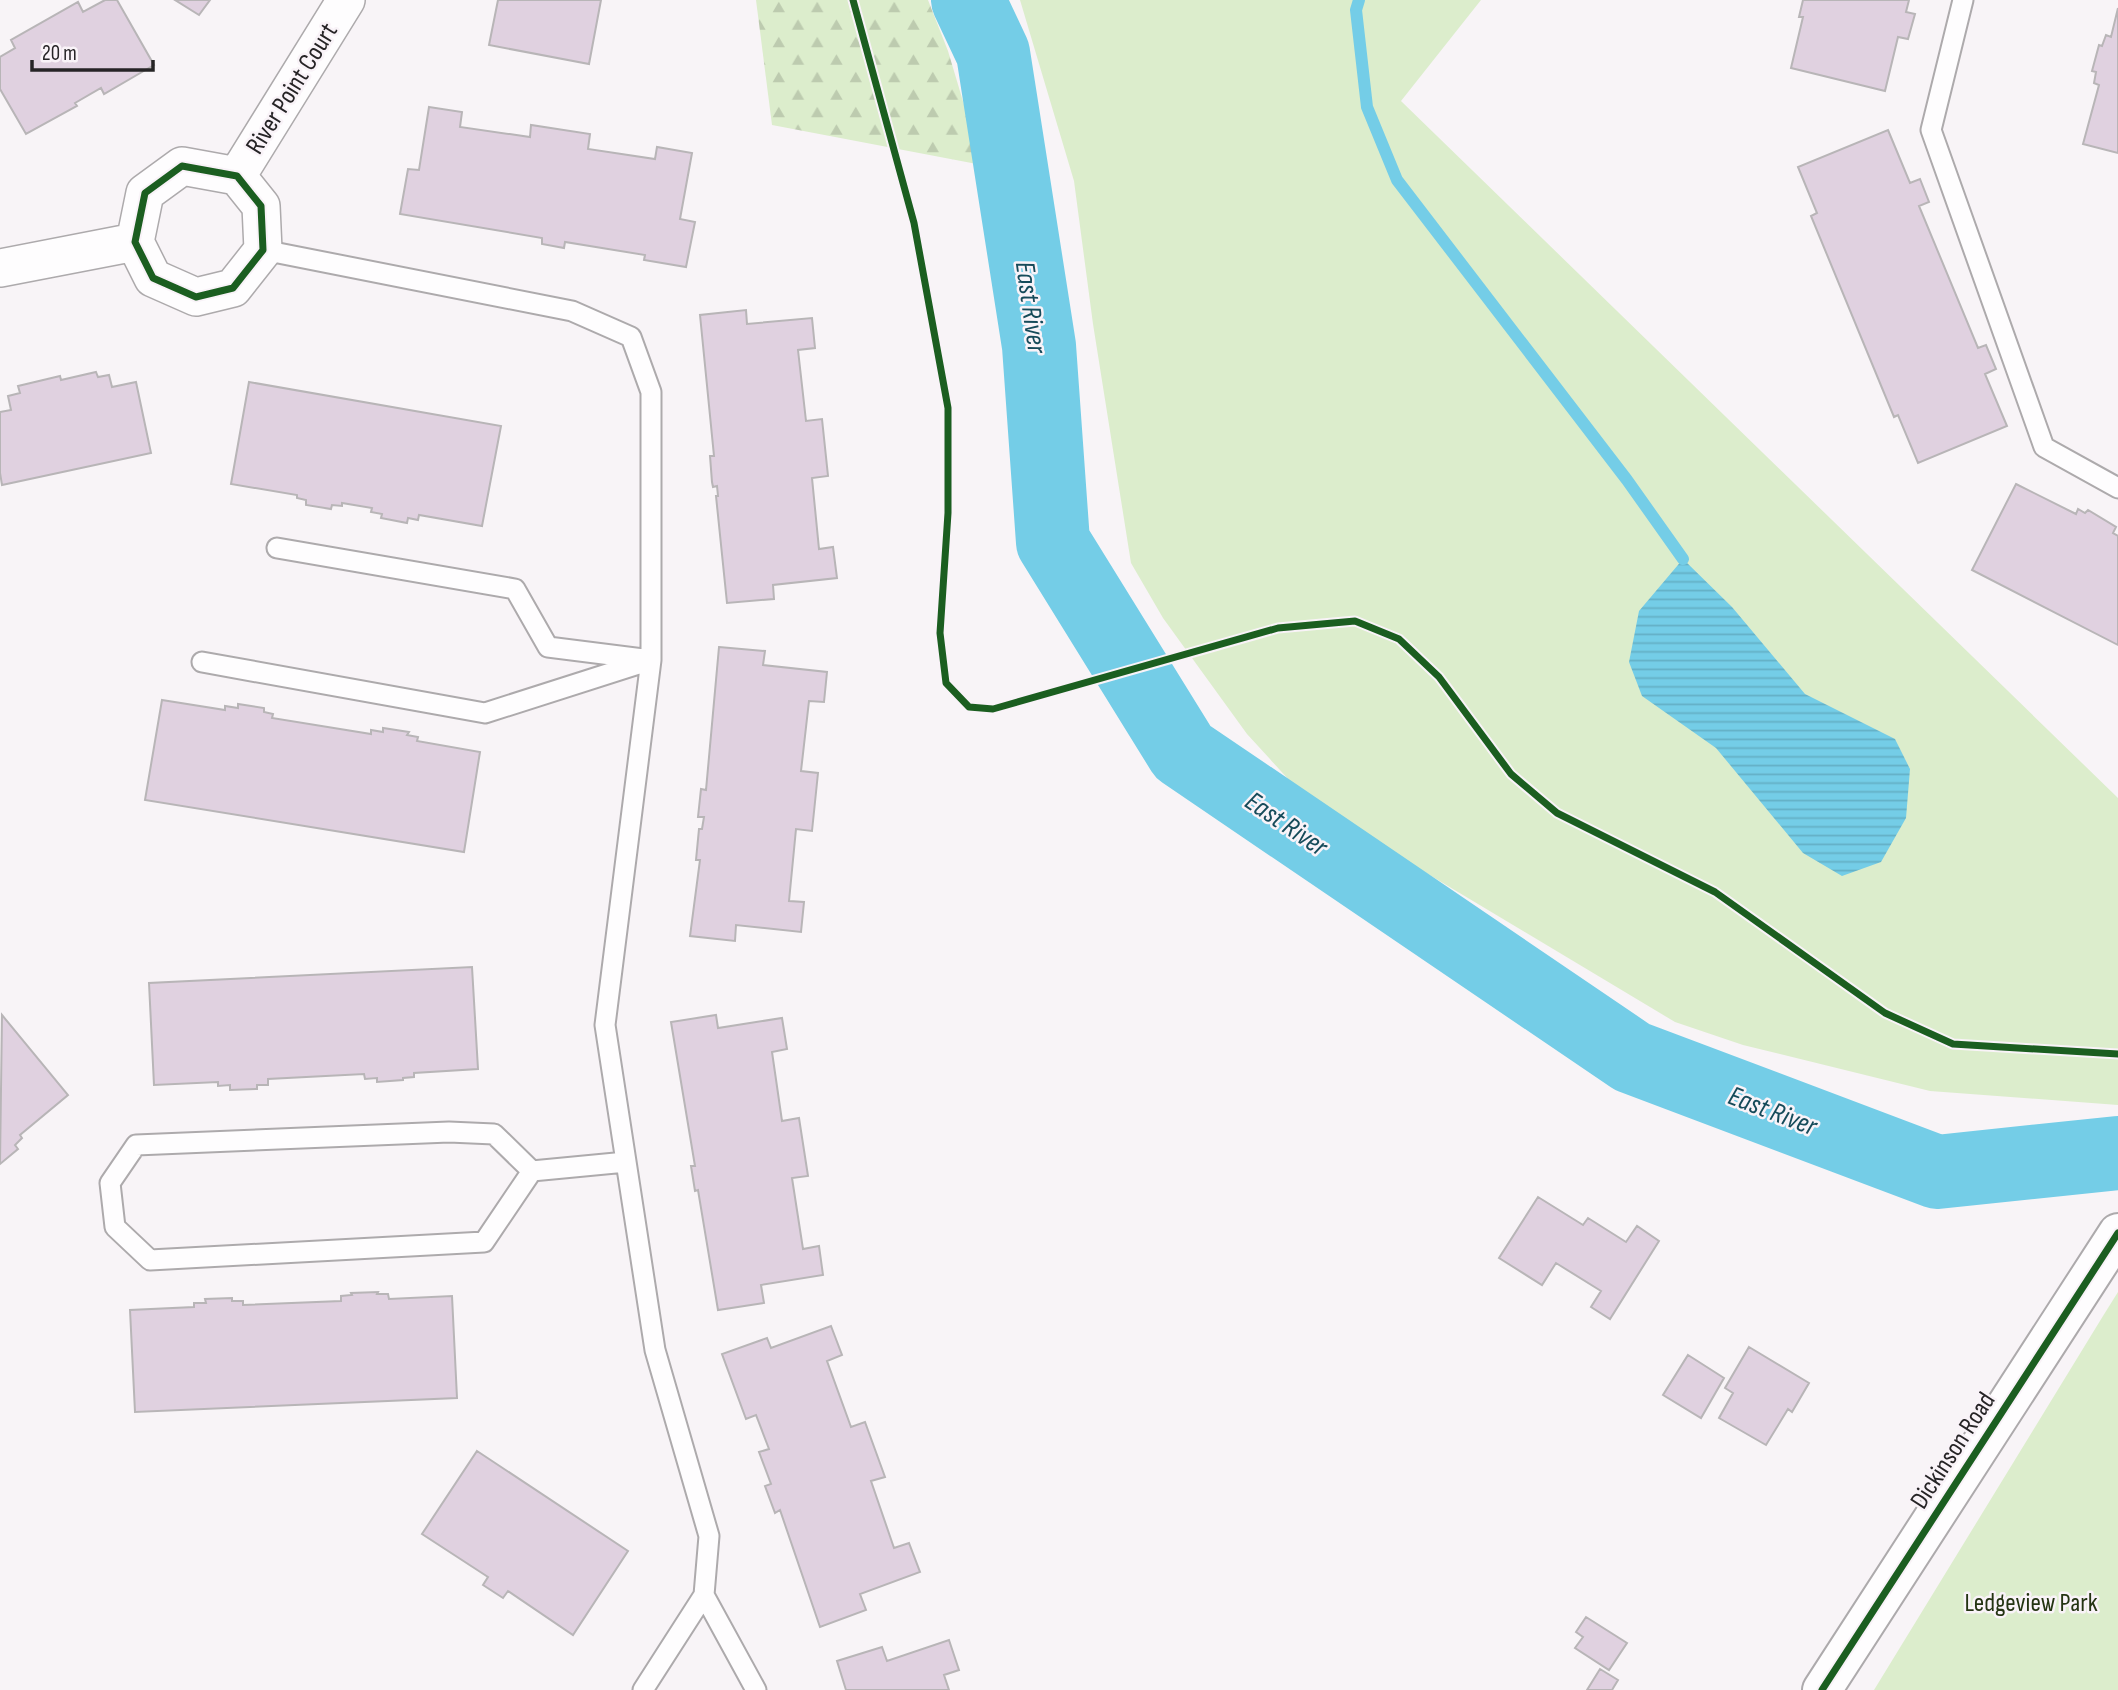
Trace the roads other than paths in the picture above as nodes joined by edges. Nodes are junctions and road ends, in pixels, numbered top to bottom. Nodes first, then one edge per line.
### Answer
1 (346, 0) edge
2 (1962, 0) edge
3 (237, 176) junction
4 (135, 242) junction
5 (263, 250) junction
6 (0, 268) edge
7 (2118, 488) edge
8 (276, 548) dead end
9 (651, 660) junction
10 (202, 662) dead end
11 (626, 1162) junction
12 (532, 1171) junction
13 (2118, 1233) edge
14 (704, 1595) junction
15 (643, 1690) edge
16 (756, 1690) edge
17 (1822, 1690) edge

1 - 3 street, River Point Court
2 - 7 lane
3 - 4 street
3 - 5 street
4 - 5 street
4 - 6 street
5 - 9 lane
8 - 9 lane
9 - 10 lane
9 - 11 lane
11 - 12 lane
11 - 14 lane
12 - 12 lane
13 - 17 street, Dickinson Road
14 - 15 lane
14 - 16 lane

